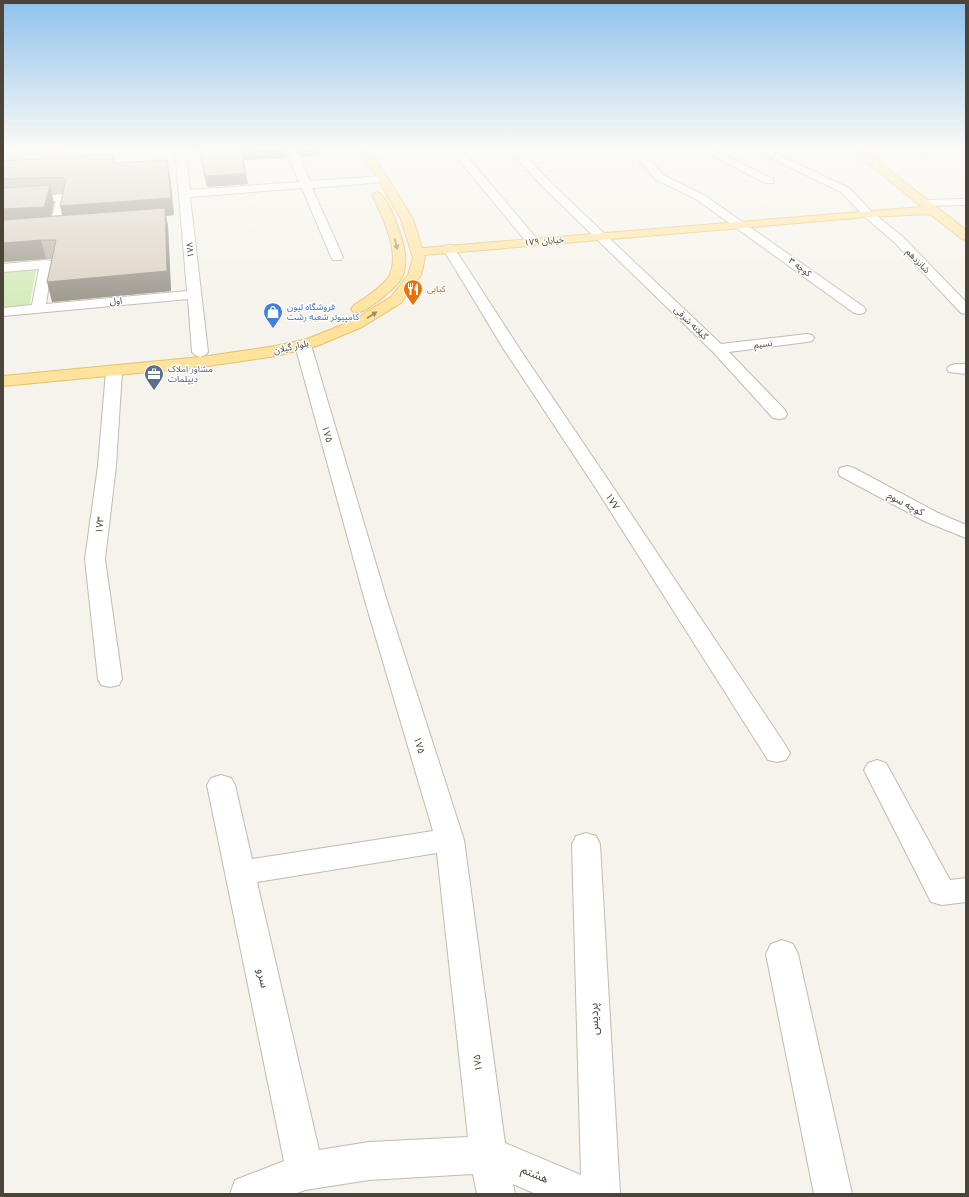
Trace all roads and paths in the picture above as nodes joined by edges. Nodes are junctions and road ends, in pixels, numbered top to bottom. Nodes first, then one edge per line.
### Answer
1 (60, 204) edge
2 (184, 204) edge
3 (314, 204) edge
4 (385, 204) edge
5 (395, 204) edge
6 (501, 204) edge
7 (568, 204) edge
8 (710, 204) edge
9 (858, 204) edge
10 (925, 204) edge
11 (952, 204) edge
12 (929, 207) junction
13 (868, 214) junction
14 (740, 224) junction
15 (70, 228) edge
16 (55, 229) junction
17 (3, 233) edge
18 (600, 236) junction
19 (966, 236) edge
20 (533, 242) junction
21 (449, 249) junction
22 (417, 252) junction
23 (337, 257) dead end
24 (3, 268) edge
25 (194, 294) junction
26 (38, 309) junction
27 (859, 310) dead end
28 (966, 310) edge
29 (3, 312) edge
30 (807, 338) dead end
31 (303, 345) junction
32 (718, 349) junction
33 (200, 352) junction
34 (3, 371) edge
35 (114, 371) junction
36 (3, 381) edge
37 (779, 414) dead end
38 (847, 472) dead end
39 (966, 532) edge
40 (110, 679) dead end
41 (777, 752) dead end
42 (876, 770) dead end
43 (221, 785) dead end
44 (450, 840) junction
45 (586, 844) dead end
46 (240, 873) junction
47 (966, 890) edge
48 (782, 954) dead end
49 (488, 1155) junction
50 (305, 1171) junction
51 (250, 1194) edge
52 (496, 1194) edge
53 (581, 1194) edge
54 (601, 1194) edge
55 (834, 1194) edge

1 - 16 street
2 - 25 street, ۱۷۸
3 - 23 street
4 -> 33 main road, بلوار گیلان
5 - 22 main road, بلوار گیلان
6 - 20 street
7 - 18 street, گیلانه شرقی
8 - 14 street, کوچه ۳
9 - 13 street, شانزدهم
10 - 12 main road
11 - 12 street
12 - 13 main road, خیابان ۱۷۹
12 - 19 main road
13 - 14 main road, خیابان ۱۷۹
13 - 28 street, شانزدهم
14 - 18 main road, خیابان ۱۷۹
14 - 27 street, کوچه ۳
15 - 16 street
16 - 17 street
18 - 20 main road, خیابان ۱۷۹
18 - 32 street, گیلانه شرقی
20 - 21 main road, خیابان ۱۷۹
21 - 22 main road, خیابان ۱۷۹
21 - 41 street, ۱۷۷
31 -> 22 main road, بلوار گیلان
24 - 26 street
25 - 26 street, اول
25 - 33 street, ۱۷۸
26 - 29 street, اول
30 - 32 street, نسیم
31 - 35 main road, بلوار گیلان
31 - 44 street, ۱۷۵
32 - 37 street, گیلانه شرقی
33 - 34 main road, بلوار گیلان
35 - 36 main road, بلوار گیلان
35 - 40 street, ۱۷۳
38 - 39 street, کوچه سوم
42 - 47 street
43 - 46 street, سرو
44 - 46 street
44 - 49 street, ۱۷۵
45 - 54 street, پردیس
46 - 50 street, سرو
48 - 55 street
49 - 50 street
49 - 52 street, ۱۷۵
49 - 53 street, هشتم
50 - 51 street

